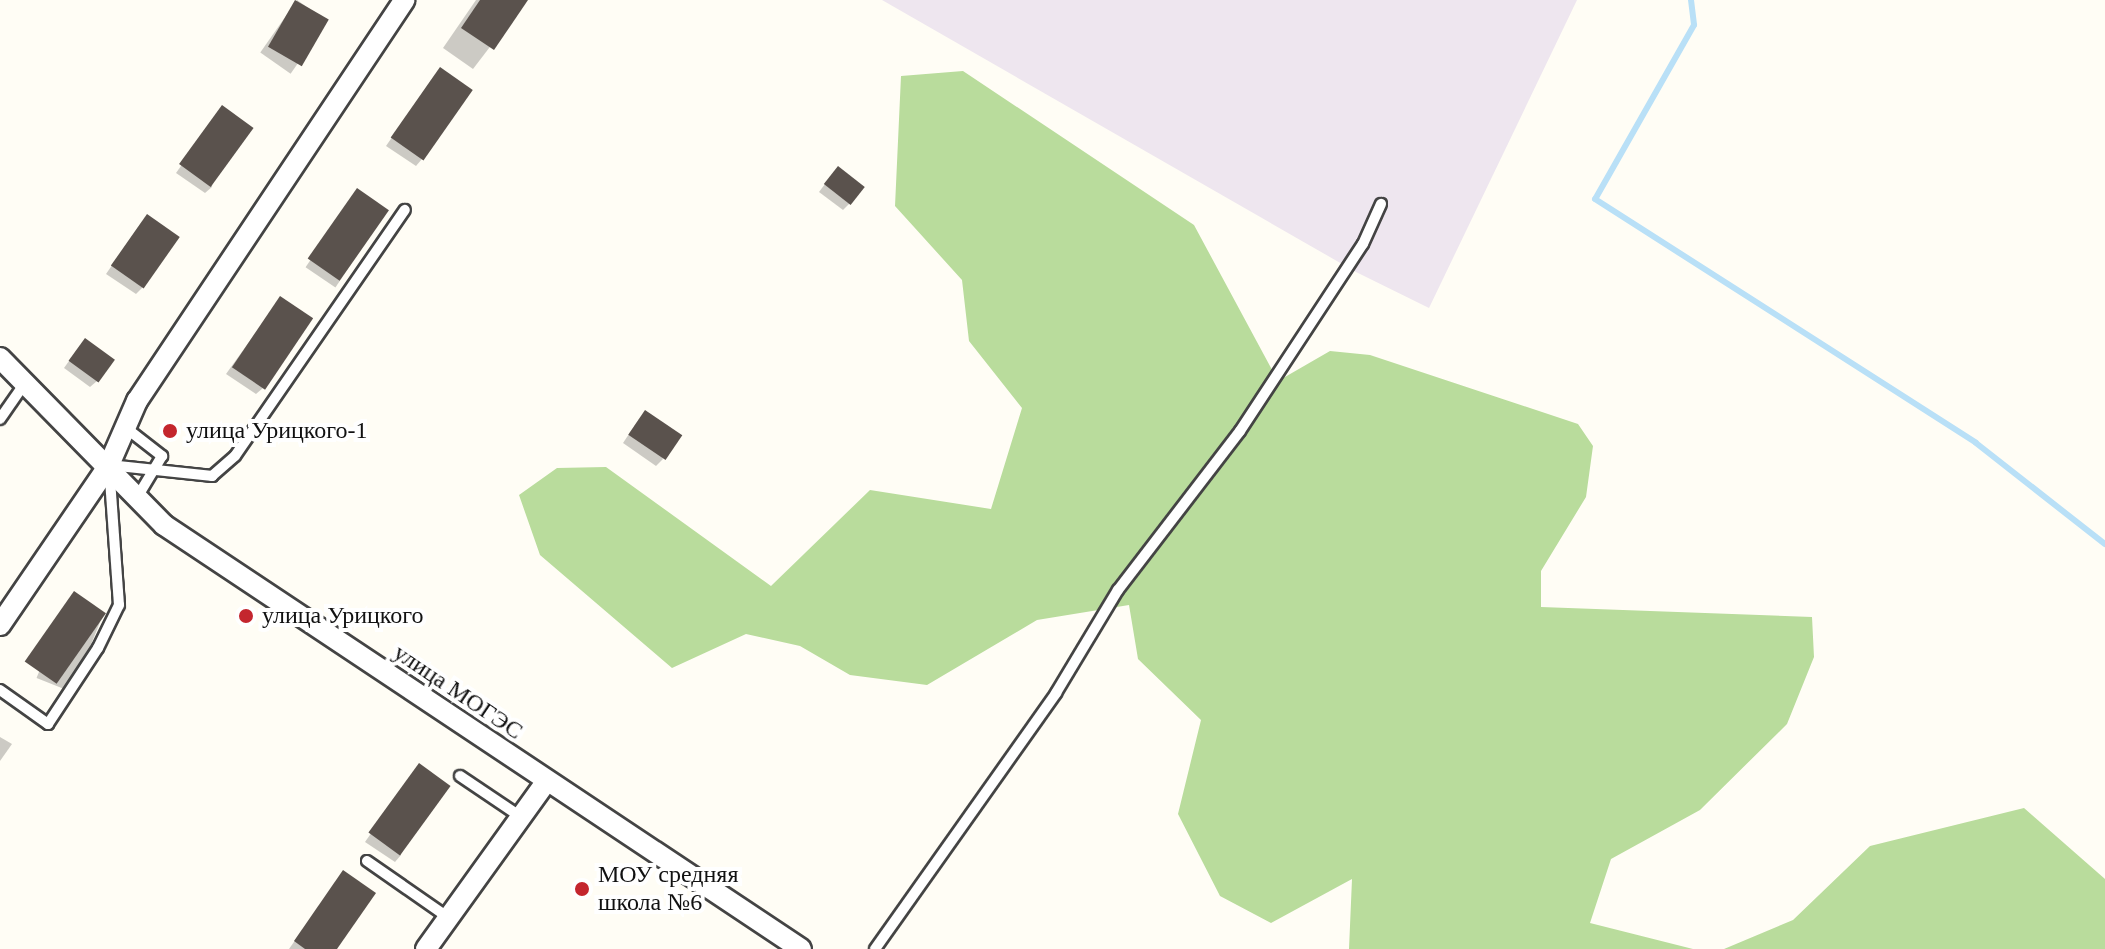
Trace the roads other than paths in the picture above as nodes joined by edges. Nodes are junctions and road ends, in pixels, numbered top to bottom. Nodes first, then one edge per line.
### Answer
1 (404, 0) edge
2 (1381, 204) dead end
3 (405, 210) dead end
4 (0, 358) edge
5 (25, 383) junction
6 (0, 419) edge
7 (126, 428) junction
8 (109, 465) junction
9 (152, 471) junction
10 (138, 496) junction
11 (0, 625) edge
12 (0, 690) edge
13 (460, 776) dead end
14 (546, 782) junction
15 (521, 817) junction
16 (367, 861) dead end
17 (449, 918) junction
18 (426, 949) edge
19 (801, 949) edge
20 (875, 949) edge

1 - 7 street
2 - 20 lane
3 - 9 lane
4 - 5 street, улица МОГЭС
5 - 6 lane
5 - 8 street, улица МОГЭС
7 - 8 street
7 - 9 lane
8 - 9 lane
8 - 10 street, улица МОГЭС
8 - 11 street
8 - 12 lane
9 - 10 lane
10 - 14 street, улица МОГЭС
13 - 15 lane
14 - 15 street
14 - 19 street, улица МОГЭС
15 - 17 street
16 - 17 lane
17 - 18 street

